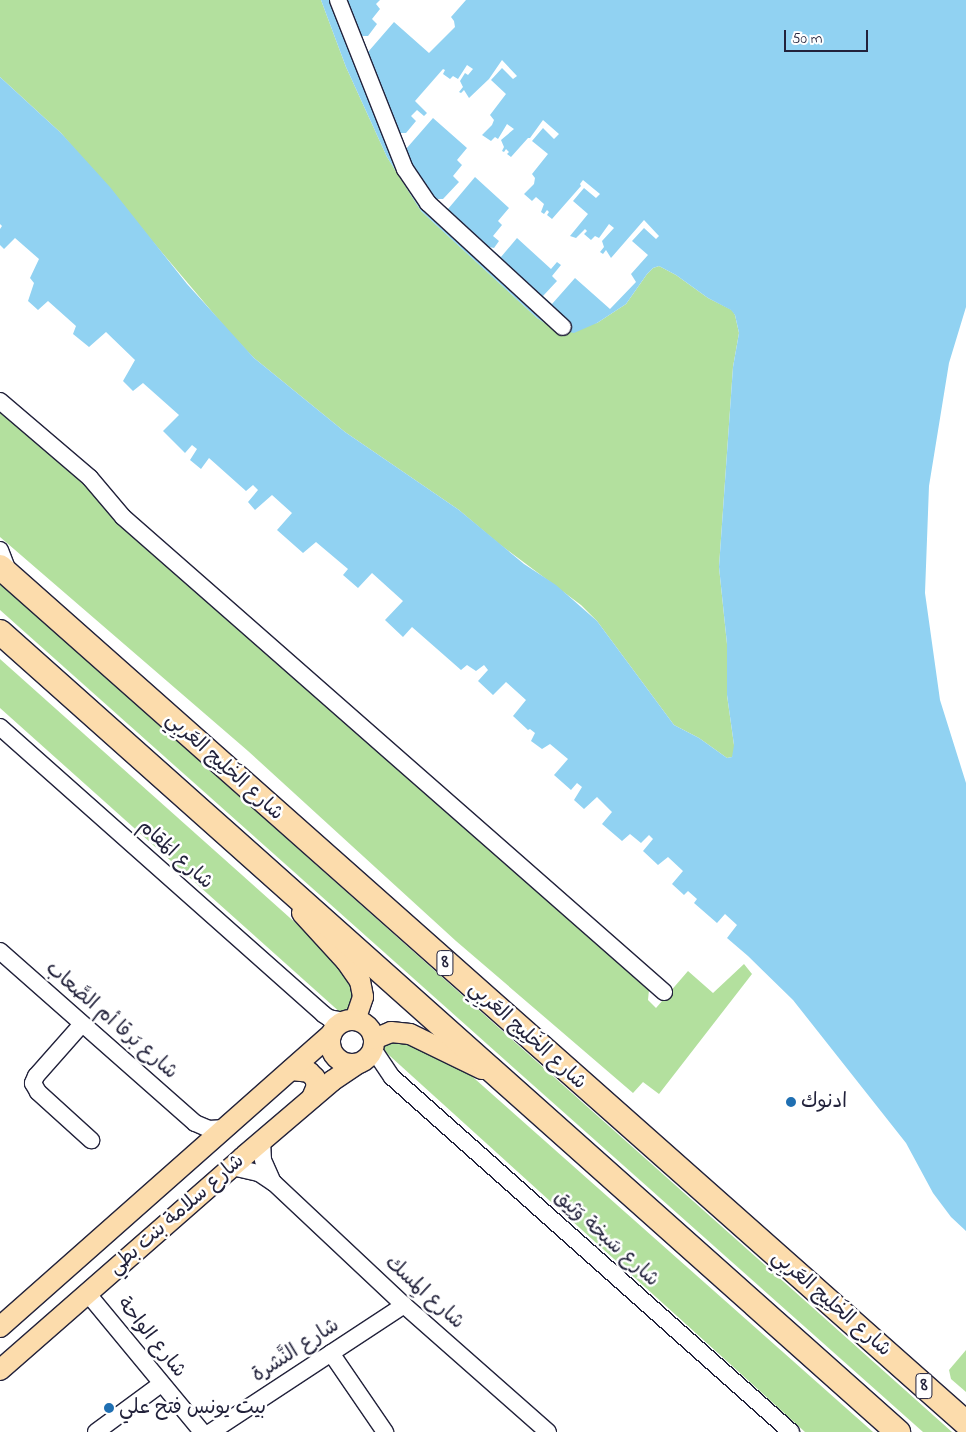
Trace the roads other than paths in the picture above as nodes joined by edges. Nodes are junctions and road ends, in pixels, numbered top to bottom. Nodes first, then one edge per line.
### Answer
1 (338, 0) edge
2 (563, 327) dead end
3 (0, 401) edge
4 (0, 550) edge
5 (4, 571) edge
6 (0, 632) edge
7 (0, 727) edge
8 (279, 880) junction
9 (0, 951) edge
10 (664, 992) dead end
11 (82, 1024) junction
12 (341, 1027) junction
13 (366, 1054) junction
14 (291, 1070) junction
15 (496, 1075) junction
16 (312, 1098) junction
17 (194, 1123) junction
18 (225, 1128) junction
19 (91, 1140) dead end
20 (262, 1141) junction
21 (199, 1151) junction
22 (232, 1167) junction
23 (274, 1183) junction
24 (88, 1294) junction
25 (404, 1305) junction
26 (1, 1325) edge
27 (331, 1353) junction
28 (0, 1370) edge
29 (161, 1384) junction
30 (966, 1423) edge
31 (96, 1432) edge
32 (202, 1432) edge
33 (211, 1432) edge
34 (385, 1432) edge
35 (548, 1432) edge
36 (791, 1432) edge
37 (898, 1432) edge

1 - 2 street
3 - 10 street
4 - 5 street
5 - 30 highway, شارع الخَلِيج العَربِي / 8
6 - 8 highway
7 - 12 street, شارع المَقام
8 - 12 main road, شارع سلامة بنت بطي
8 - 15 highway
9 - 11 street, شارع بَرقا أم الصَّعاب
11 - 17 street, شارع بَرقا أم الصَّعاب
11 - 19 street
12 - 13 main road
12 - 13 main road
12 - 14 main road, شارع سلامة بنت بطي
13 - 15 main road, شارع سلامة بنت بطي
13 - 16 main road, شارع سلامة بنت بطي
13 - 36 street, شارع سَبخة وَثِيق
14 - 16 main road
14 - 18 main road, شارع سلامة بنت بطي
15 - 37 highway
16 - 20 main road, شارع سلامة بنت بطي
17 - 18 street, شارع بَرقا أم الصَّعاب
17 - 21 street
18 - 21 main road, شارع سلامة بنت بطي
20 - 22 main road, شارع سلامة بنت بطي
20 - 23 street, شارع المِسك
21 - 26 main road, شارع سلامة بنت بطي
22 - 23 street, شارع المِسك
22 - 24 main road, شارع سلامة بنت بطي
23 - 25 street, شارع المِسك
24 - 28 main road, شارع سلامة بنت بطي
24 - 29 street, شارع الواحة
25 - 27 street, شارع النَّشرة
25 - 35 street, شارع المِسك
27 - 33 street, شارع النَّشرة
27 - 34 street
29 - 31 street
29 - 32 street, شارع الواحة

